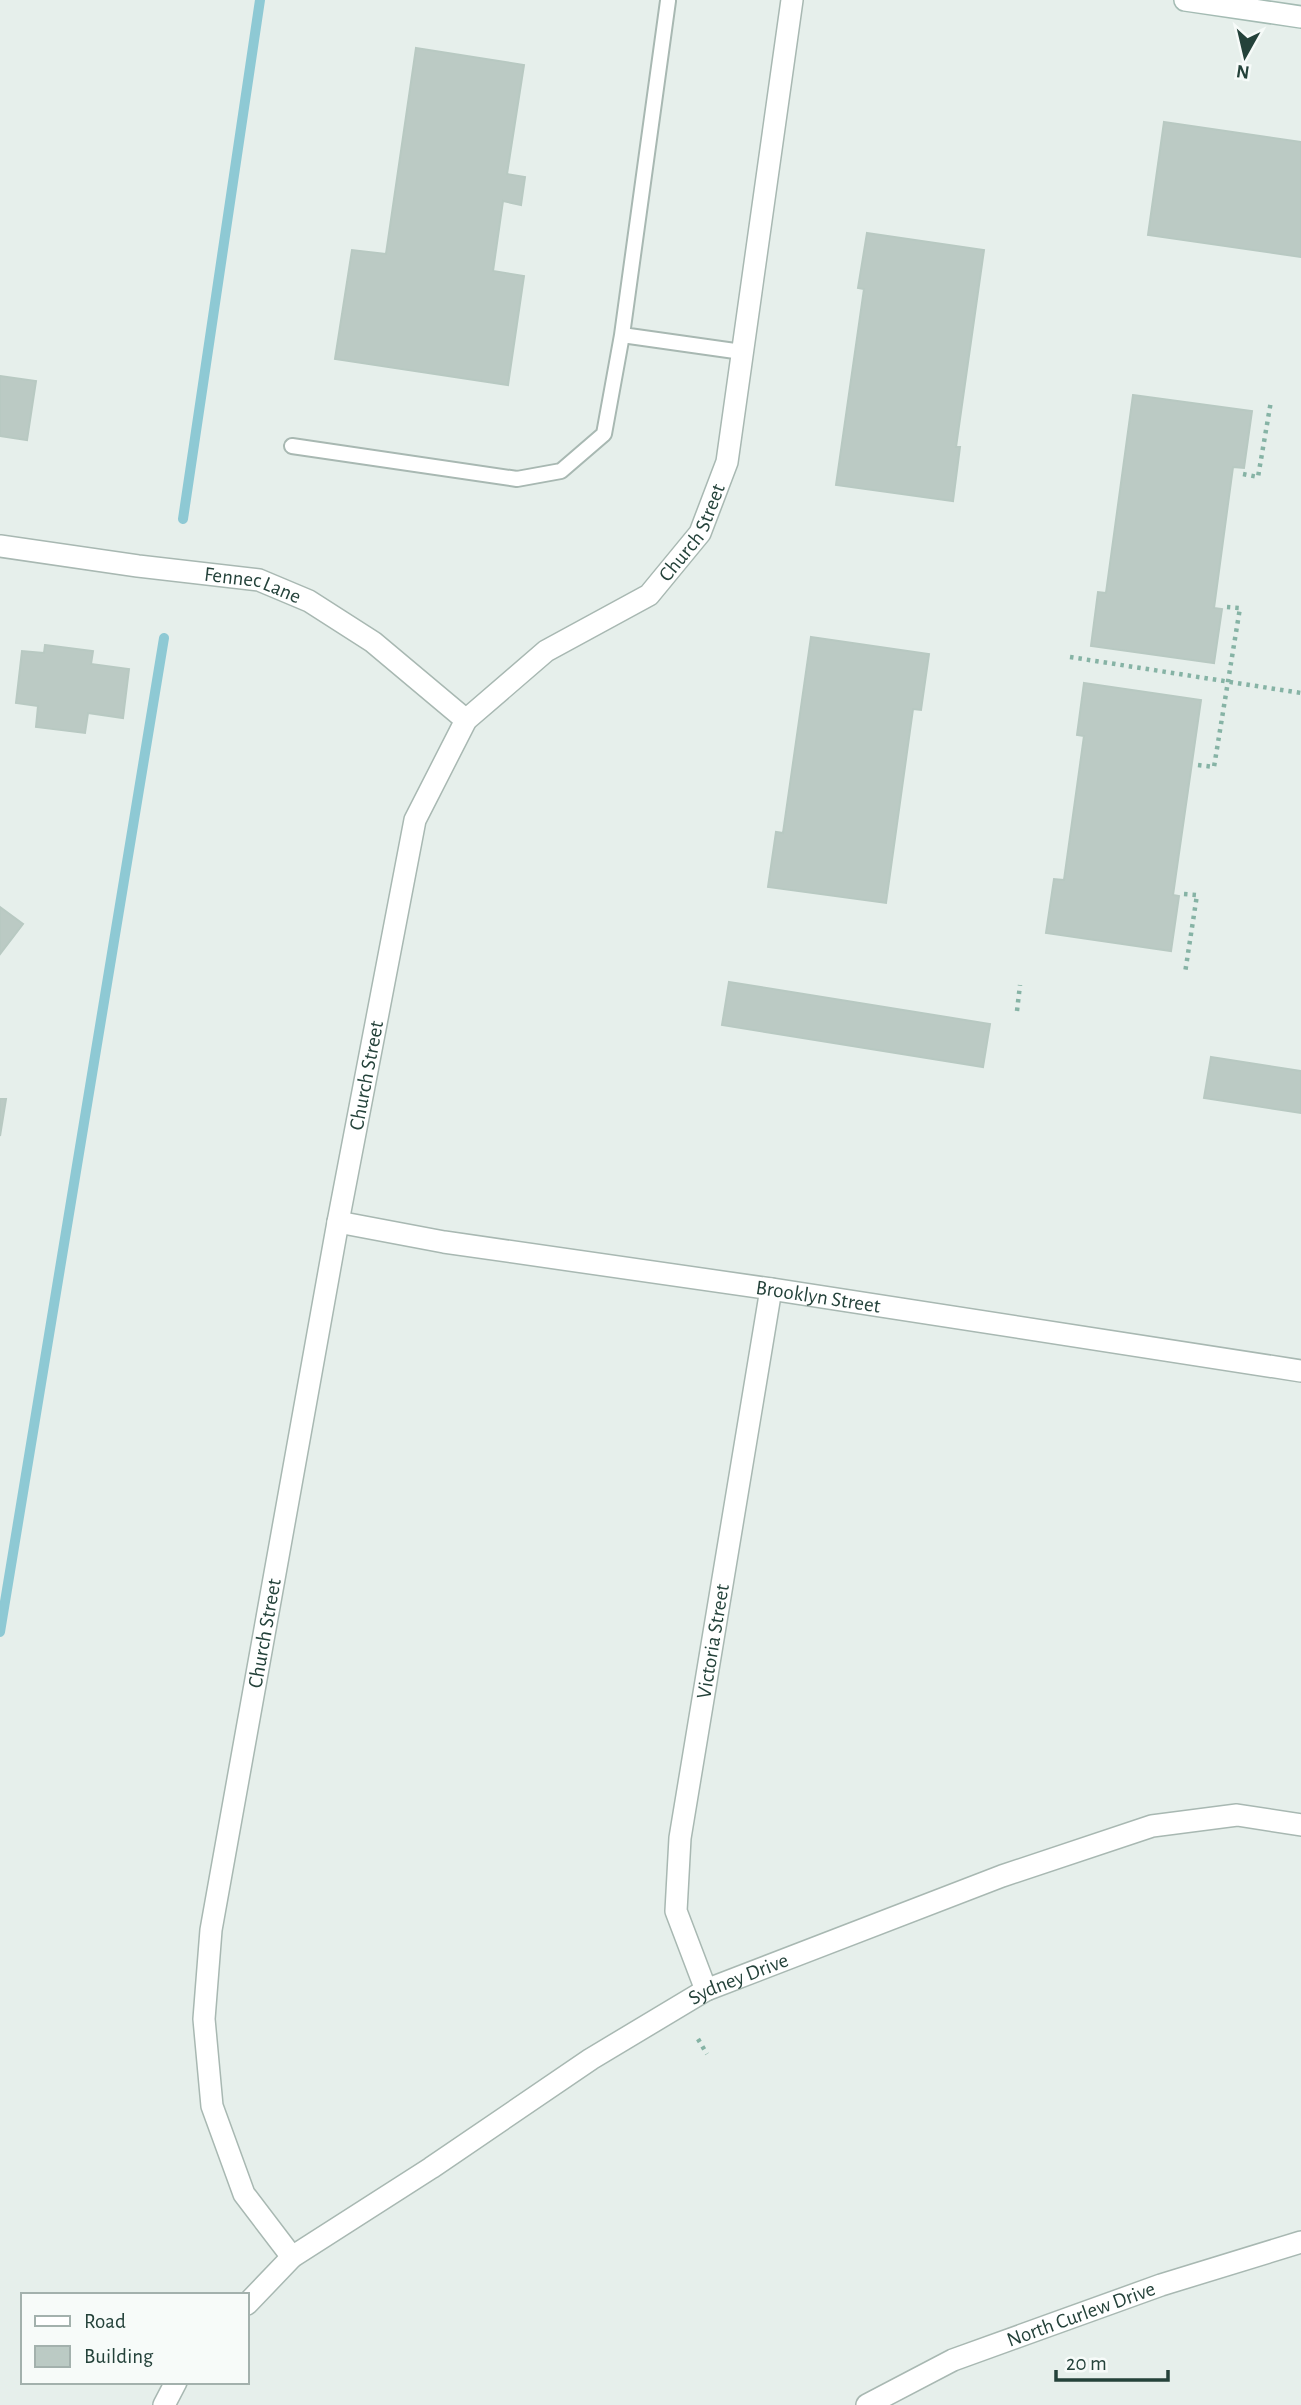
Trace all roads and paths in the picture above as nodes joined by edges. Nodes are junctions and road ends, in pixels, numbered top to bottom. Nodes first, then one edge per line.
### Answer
1 (792, 0) edge
2 (1185, 0) edge
3 (668, 1) edge
4 (1301, 17) edge
5 (622, 335) junction
6 (742, 352) junction
7 (1271, 401) dead end
8 (292, 446) dead end
9 (1242, 474) dead end
10 (0, 546) edge
11 (1227, 607) dead end
12 (1070, 657) dead end
13 (1229, 682) junction
14 (1301, 693) edge
15 (466, 720) junction
16 (1198, 765) dead end
17 (1184, 894) dead end
18 (1185, 973) dead end
19 (1020, 985) dead end
20 (1017, 1010) dead end
21 (338, 1222) junction
22 (771, 1289) junction
23 (1301, 1371) edge
24 (1301, 1825) edge
25 (706, 1990) junction
26 (698, 2039) dead end
27 (707, 2054) dead end
28 (1301, 2242) edge
29 (292, 2257) junction
30 (248, 2303) edge
31 (175, 2384) edge
32 (164, 2405) edge
33 (867, 2405) edge

1 - 6 street, Church Street
2 - 4 street
3 - 5 lane
5 - 6 lane
5 - 8 lane
6 - 15 street, Church Street
7 - 9 path
10 - 15 street, Fennec Lane
11 - 13 path
12 - 13 path
13 - 14 path
13 - 16 path
15 - 21 street, Church Street
17 - 18 path
19 - 20 path
21 - 22 street, Brooklyn Street
21 - 29 street, Church Street
22 - 23 street, Brooklyn Street
22 - 25 street, Victoria Street
24 - 25 street, Sydney Drive
25 - 29 street, Sydney Drive
26 - 27 path
28 - 33 street, North Curlew Drive
29 - 30 street, Sydney Drive
31 - 32 street

